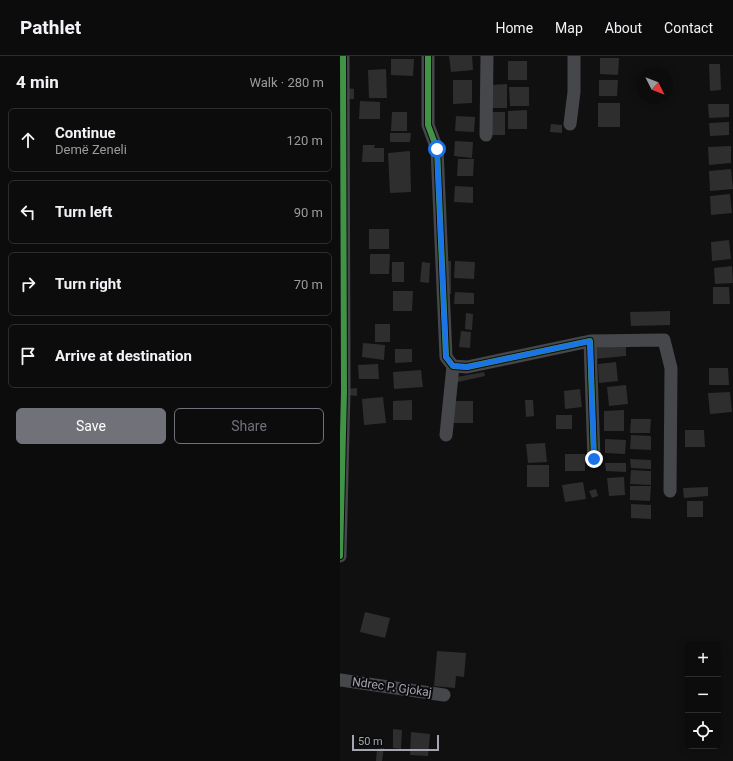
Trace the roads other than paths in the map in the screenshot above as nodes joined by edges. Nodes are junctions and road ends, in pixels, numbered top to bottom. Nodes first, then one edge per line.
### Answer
1 (343, 56) edge
2 (428, 56) edge
3 (487, 56) edge
4 (574, 56) edge
5 (570, 124) dead end
6 (486, 135) dead end
7 (590, 341) junction
8 (449, 361) junction
9 (446, 435) dead end
10 (594, 459) dead end
11 (670, 491) dead end
12 (340, 556) edge
13 (340, 680) edge
14 (444, 695) dead end

1 - 12 street
2 - 8 street
3 - 6 street
4 - 5 street
7 - 8 street
7 - 10 street
7 - 11 street
8 - 9 street
13 - 14 street, Ndrec P. Gjokaj

